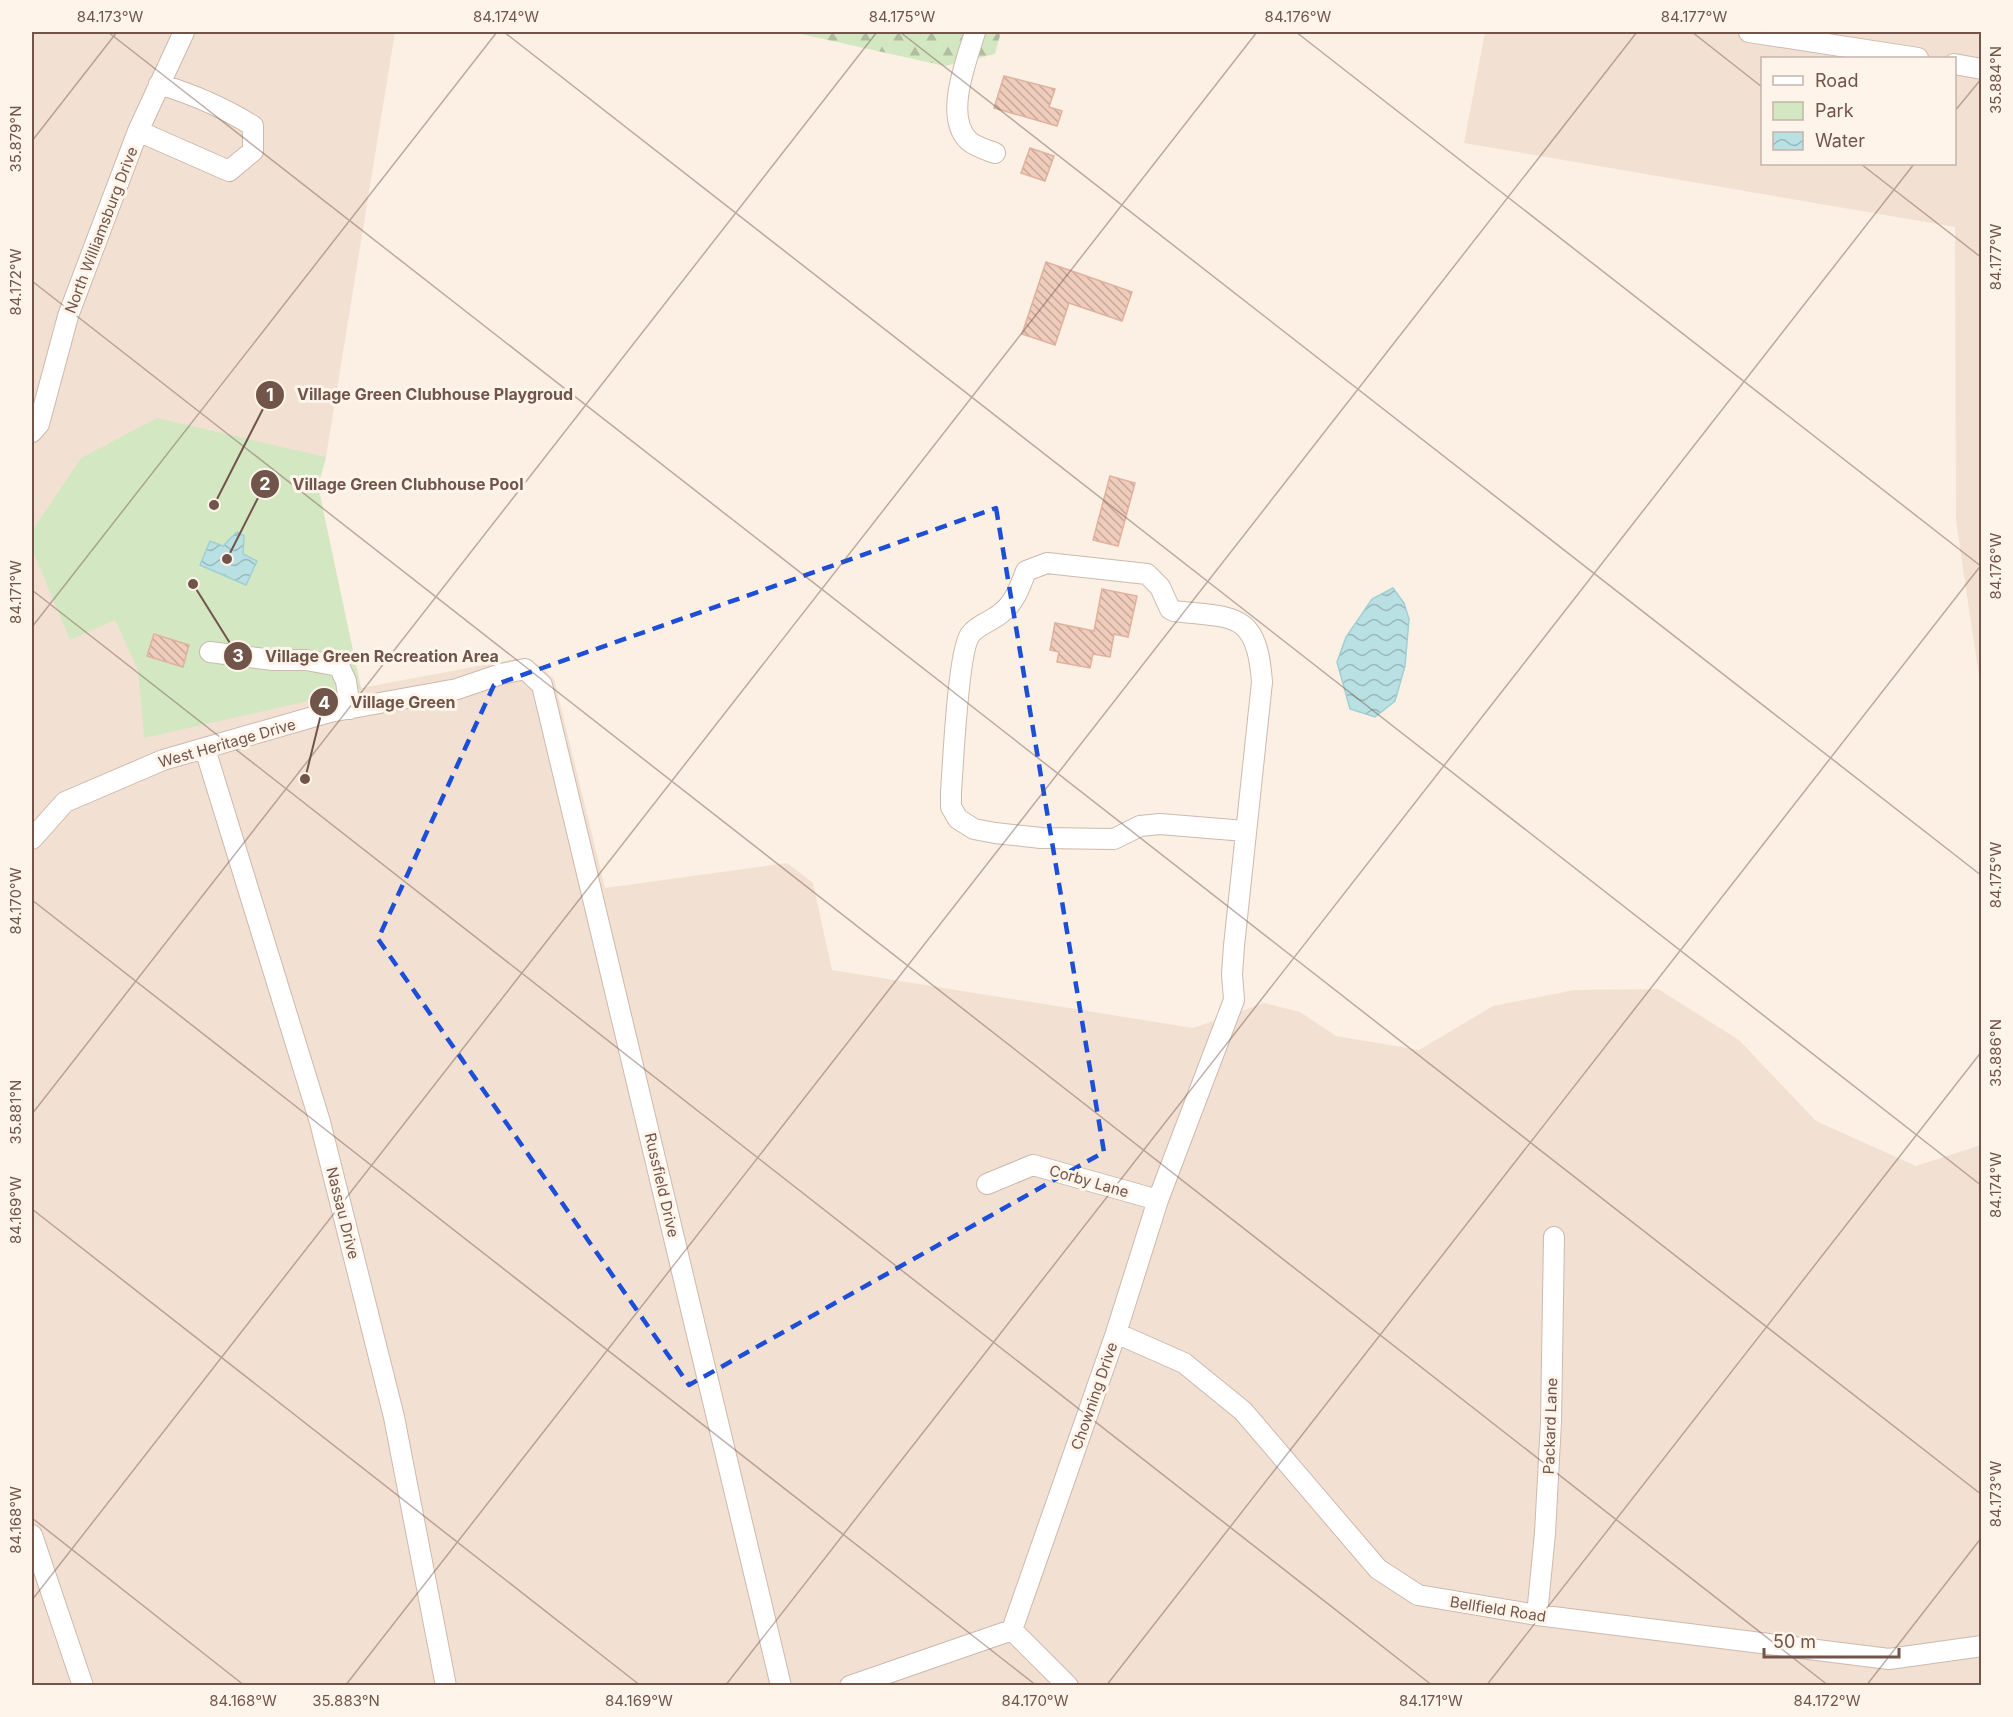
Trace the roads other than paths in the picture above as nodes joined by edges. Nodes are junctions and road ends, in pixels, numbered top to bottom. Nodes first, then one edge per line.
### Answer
1 (184, 32) edge
2 (975, 32) edge
3 (1749, 32) edge
4 (1912, 57) edge
5 (1956, 64) edge
6 (1982, 69) edge
7 (159, 84) junction
8 (138, 130) junction
9 (995, 153) dead end
10 (32, 432) edge
11 (210, 652) dead end
12 (542, 685) joint
13 (350, 709) junction
14 (206, 749) junction
15 (1245, 831) junction
16 (32, 839) edge
17 (987, 1184) dead end
18 (1158, 1200) junction
19 (1554, 1237) dead end
20 (1116, 1333) junction
21 (32, 1535) edge
22 (1537, 1615) junction
23 (1012, 1630) junction
24 (1982, 1646) edge
25 (83, 1686) edge
26 (446, 1686) edge
27 (781, 1686) edge
28 (850, 1686) edge
29 (1068, 1686) edge

1 - 7 street, North Williamsburg Drive
2 - 9 street
3 - 4 street
5 - 6 street
7 - 8 street, North Williamsburg Drive
7 - 8 street
8 - 10 street, North Williamsburg Drive
11 - 13 street
12 - 13 street, West Heritage Drive
12 - 27 street, Russfield Drive
13 - 14 street, West Heritage Drive
14 - 16 street, West Heritage Drive
14 - 26 street, Nassau Drive
15 - 15 street
15 - 18 street, Chowning Drive
17 - 18 street, Corby Lane
18 - 20 street, Chowning Drive
19 - 22 street, Packard Lane
20 - 22 street, Bellfield Road
20 - 23 street, Chowning Drive
21 - 25 street
22 - 24 street, Bellfield Road
23 - 28 street
23 - 29 street

